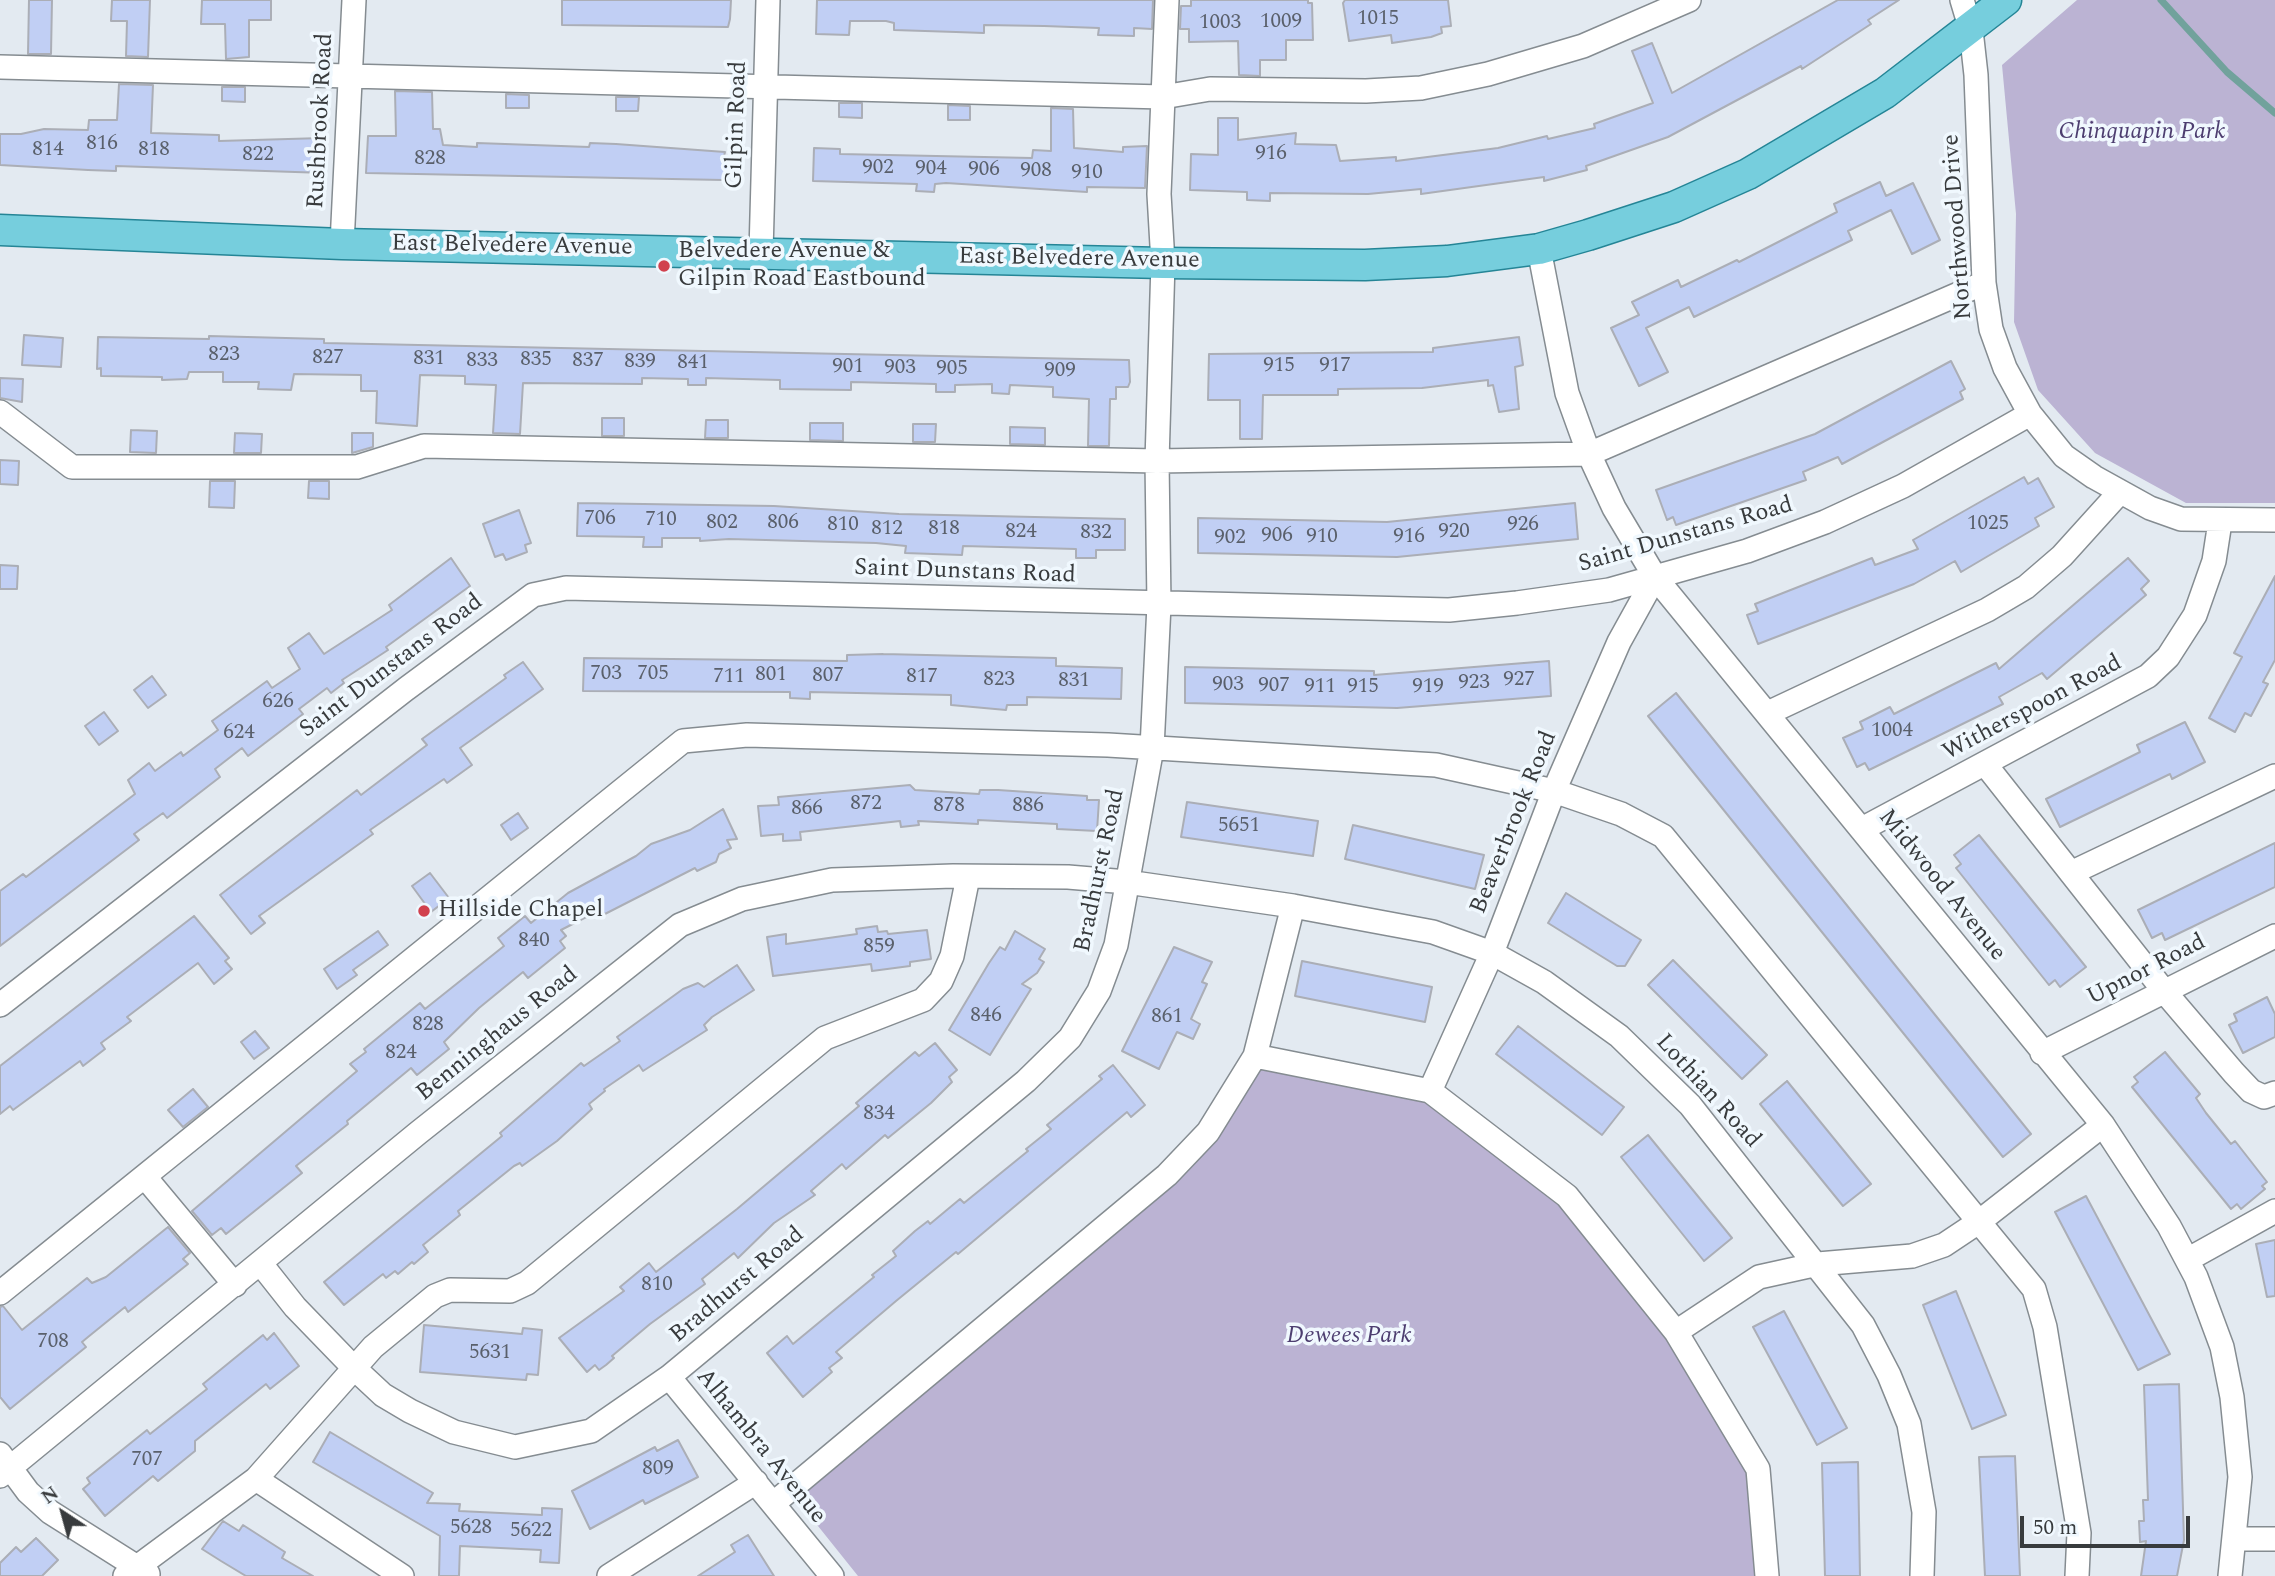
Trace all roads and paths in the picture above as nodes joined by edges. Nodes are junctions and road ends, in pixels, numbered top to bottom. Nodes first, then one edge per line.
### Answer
1 (354, 0) edge
2 (768, 0) edge
3 (1167, 0) edge
4 (1689, 0) edge
5 (1962, 0) edge
6 (2007, 0) edge
7 (1971, 30) junction
8 (0, 67) edge
9 (350, 75) junction
10 (765, 88) junction
11 (1163, 97) junction
12 (0, 230) edge
13 (342, 244) junction
14 (1539, 249) junction
15 (761, 252) junction
16 (1163, 263) junction
17 (1984, 283) junction
18 (0, 412) edge
19 (2030, 414) junction
20 (1589, 454) junction
21 (1157, 461) junction
22 (2119, 492) junction
23 (2275, 520) edge
24 (2220, 522) junction
25 (1655, 577) junction
26 (1159, 605) junction
27 (1768, 713) junction
28 (1152, 748) junction
29 (1985, 764) junction
30 (2275, 776) edge
31 (1554, 792) junction
32 (1862, 828) junction
33 (2071, 873) junction
34 (968, 877) junction
35 (1127, 882) junction
36 (1293, 906) junction
37 (2275, 936) edge
38 (1492, 953) junction
39 (2164, 991) junction
40 (0, 1006) edge
41 (2042, 1053) junction
42 (1255, 1056) junction
43 (1430, 1091) junction
44 (2271, 1102) edge
45 (2103, 1125) junction
46 (145, 1177) junction
47 (2275, 1211) edge
48 (1980, 1221) junction
49 (2187, 1260) junction
50 (261, 1264) junction
51 (1818, 1264) junction
52 (235, 1285) junction
53 (0, 1293) edge
54 (1676, 1332) junction
55 (354, 1367) junction
56 (669, 1377) junction
57 (3, 1466) edge
58 (256, 1479) junction
59 (756, 1482) junction
60 (774, 1503) junction
61 (2236, 1539) junction
62 (2275, 1539) edge
63 (137, 1573) edge
64 (402, 1576) edge
65 (609, 1576) edge
66 (832, 1576) edge
67 (1767, 1576) edge
68 (1922, 1576) edge
69 (2077, 1576) edge
70 (2230, 1576) edge

1 - 9 street, Rushbrook Road
2 - 10 street, Gilpin Road
3 - 11 street, Bradhurst Road
4 - 11 street
5 - 7 street, Northwood Drive
6 - 7 main road, East Belvedere Avenue
7 - 14 main road, East Belvedere Avenue
7 - 17 street, Northwood Drive
8 - 9 street
9 - 10 street
9 - 13 street, Rushbrook Road
10 - 11 street
10 - 15 street, Gilpin Road
11 - 16 street, Bradhurst Road
12 - 13 main road, East Belvedere Avenue
13 - 15 main road, East Belvedere Avenue
14 - 16 main road, East Belvedere Avenue
14 - 20 street, Midwood Avenue
15 - 16 main road, East Belvedere Avenue
16 - 21 street, Bradhurst Road
17 - 19 street, Northwood Drive
17 - 20 street
18 - 21 street
19 - 22 street, Northwood Drive
19 - 25 street, Saint Dunstans Road
20 - 21 street
20 - 25 street, Midwood Avenue
21 - 26 street, Bradhurst Road
22 - 24 street, Northwood Drive
22 - 27 street
23 - 24 street, Northwood Drive
24 - 29 street, Witherspoon Road
25 - 26 street, Saint Dunstans Road
25 - 27 street, Midwood Avenue
25 - 31 street, Beaverbrook Road
26 - 28 street, Bradhurst Road
26 - 40 street, Saint Dunstans Road
27 - 32 street, Midwood Avenue
28 - 31 street
28 - 35 street, Bradhurst Road
28 - 46 street
29 - 32 street, Witherspoon Road
29 - 33 street
30 - 33 street
31 - 38 street, Beaverbrook Road
31 - 48 street
32 - 41 street, Midwood Avenue
33 - 39 street
34 - 35 street, Benninghaus Road
34 - 50 street, Benninghaus Road
34 - 55 street
35 - 36 street, Lothian Road
35 - 56 street, Bradhurst Road
36 - 38 street, Lothian Road
36 - 42 street
37 - 39 street, Upnor Road
38 - 43 street, Beaverbrook Road
38 - 51 street, Lothian Road
39 - 41 street, Upnor Road
39 - 44 street
41 - 45 street, Midwood Avenue
42 - 43 street
42 - 60 street
43 - 54 street
45 - 48 street
45 - 49 street, Midwood Avenue
46 - 52 street
46 - 53 street
47 - 49 street
48 - 51 street
48 - 69 street
49 - 61 street, Midwood Avenue
50 - 52 street, Benninghaus Road
50 - 55 street, Alhambra Avenue
51 - 54 street
51 - 68 street, Lothian Road
52 - 57 street, Benninghaus Road
54 - 67 street
55 - 56 street, Alhambra Avenue
55 - 58 street
56 - 59 street, Alhambra Avenue
57 - 63 street
58 - 63 street
58 - 64 street
59 - 60 street, Alhambra Avenue
59 - 65 street
60 - 66 street, Alhambra Avenue
61 - 62 street
61 - 70 street, Midwood Avenue

